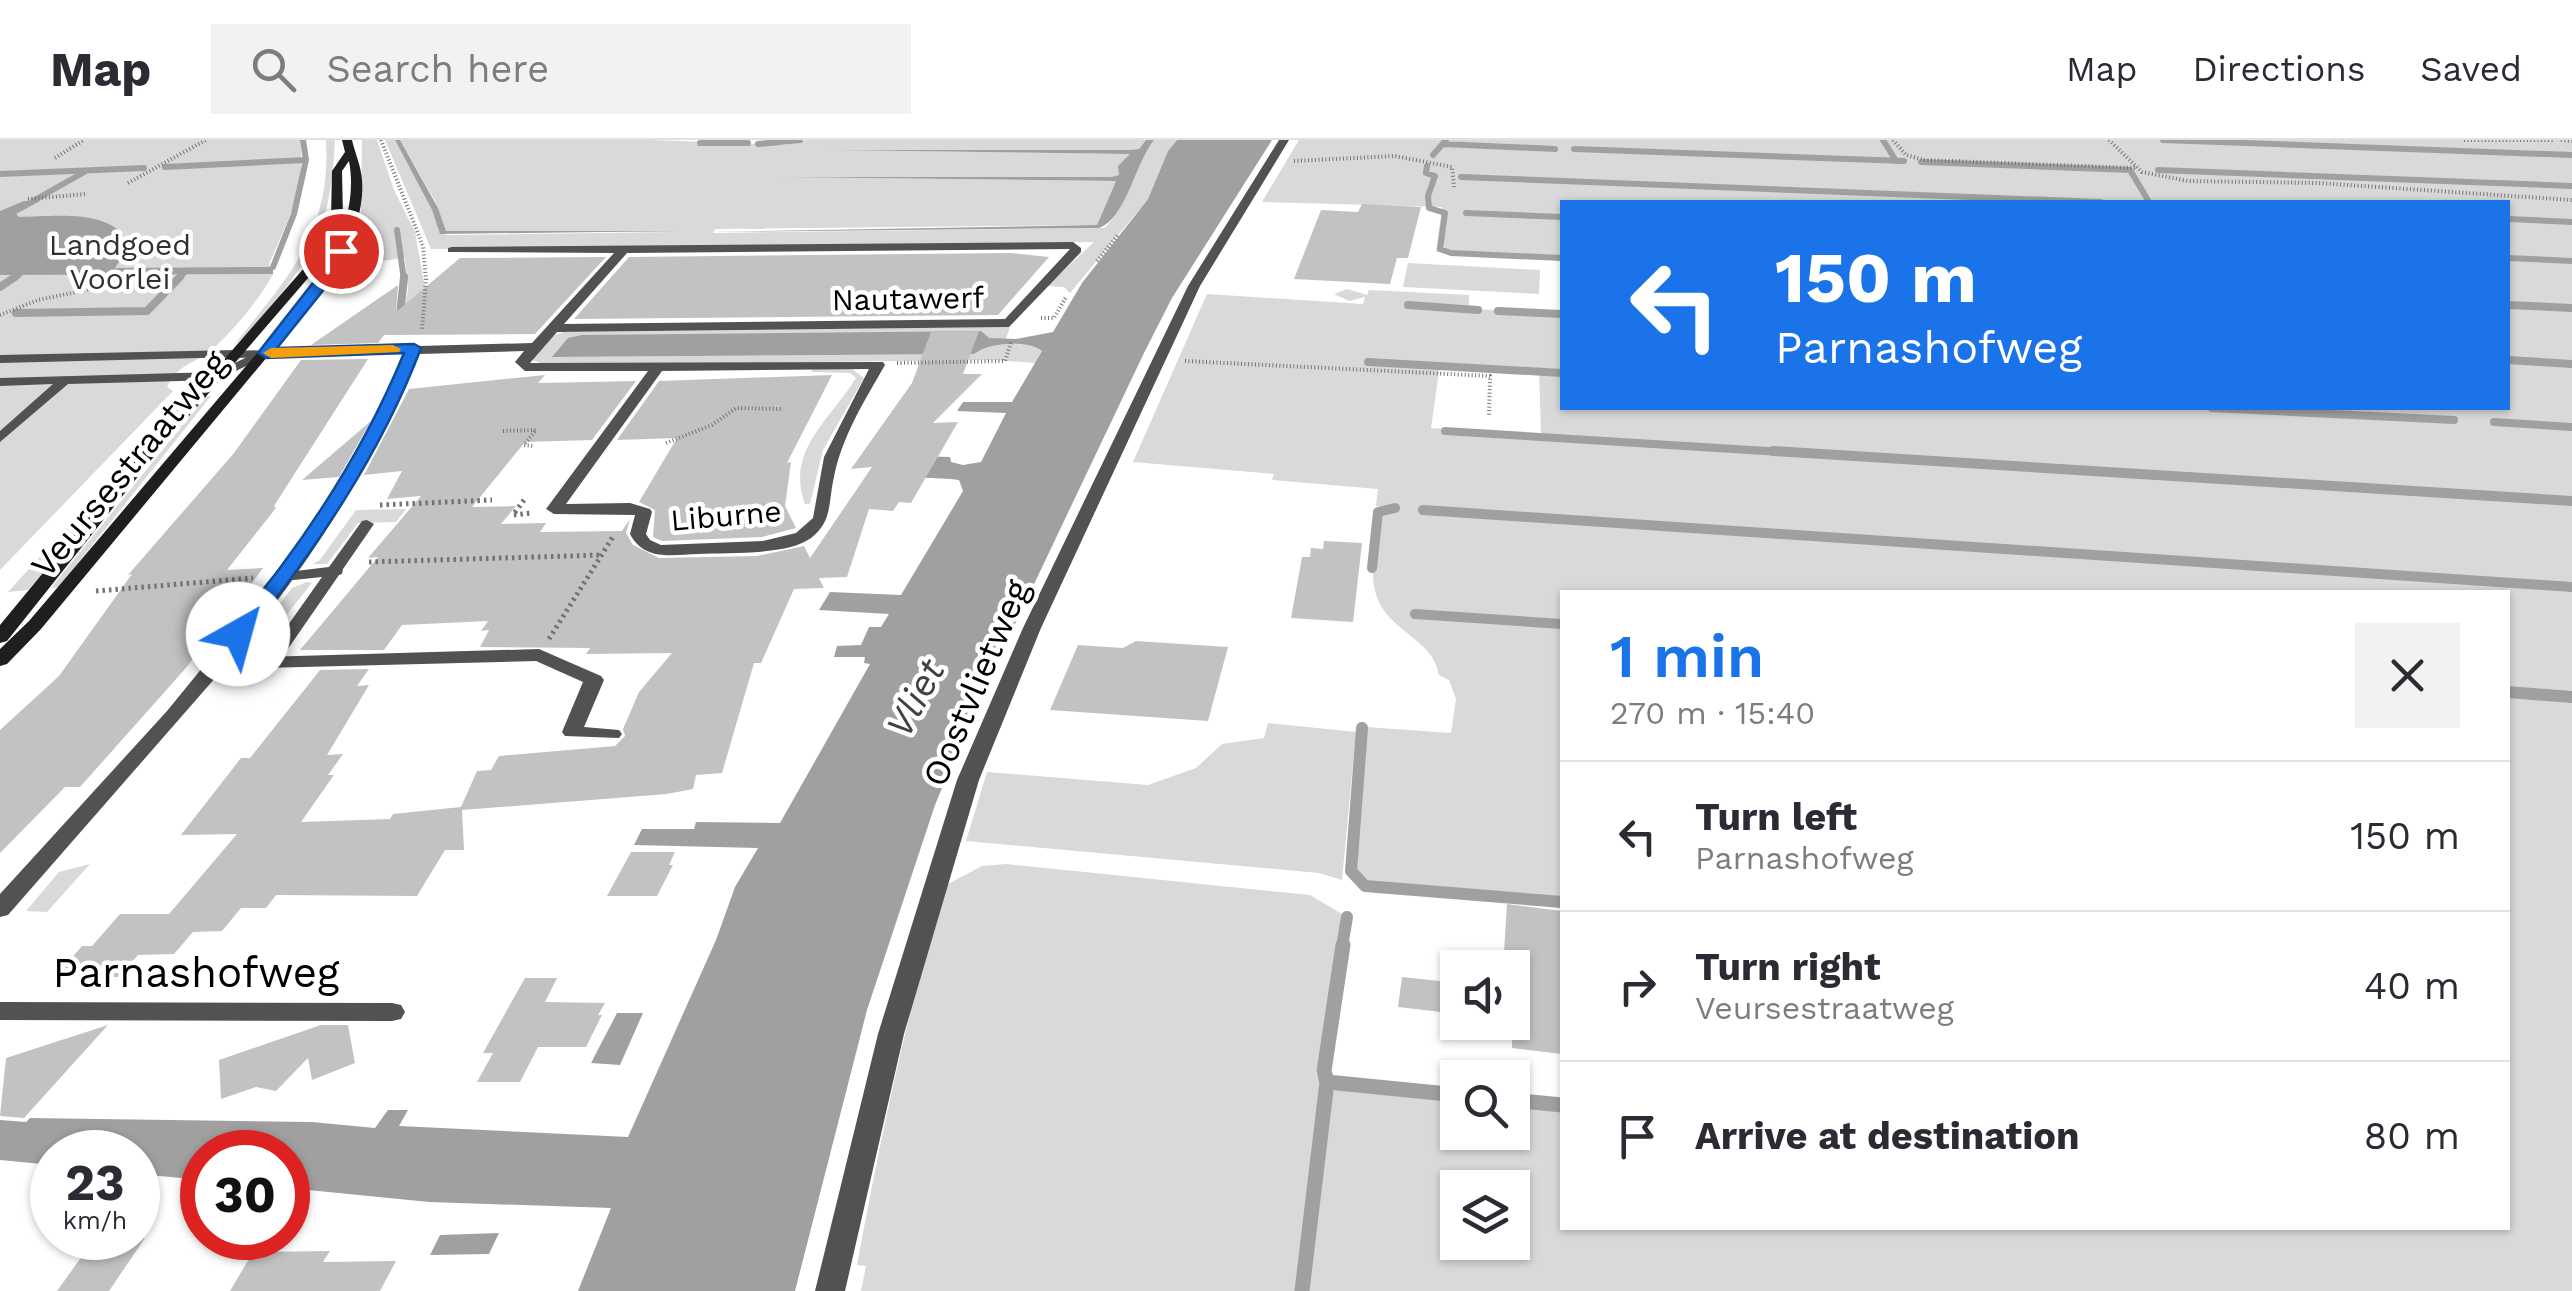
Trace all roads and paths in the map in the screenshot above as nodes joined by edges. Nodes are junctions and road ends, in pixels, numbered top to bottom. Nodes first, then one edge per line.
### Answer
1 (84, 140) edge
2 (206, 140) edge
3 (381, 140) edge
4 (1284, 140) edge
5 (1893, 140) edge
6 (2109, 140) edge
7 (2464, 140) edge
8 (2554, 140) edge
9 (2561, 140) edge
10 (2572, 141) edge
11 (348, 146) edge
12 (55, 158) dead end
13 (1272, 160) junction
14 (2136, 168) junction
15 (128, 184) dead end
16 (1454, 188) dead end
17 (86, 194) dead end
18 (28, 199) dead end
19 (2572, 200) edge
20 (452, 250) dead end
21 (624, 250) junction
22 (154, 276) dead end
23 (0, 315) edge
24 (1042, 318) dead end
25 (1054, 318) dead end
26 (552, 328) junction
27 (536, 347) junction
28 (414, 348) junction
29 (1008, 352) dead end
30 (266, 353) junction
31 (236, 354) junction
32 (974, 354) dead end
33 (96, 357) junction
34 (0, 359) edge
35 (1158, 360) junction
36 (971, 362) junction
37 (878, 364) junction
38 (658, 367) junction
39 (218, 376) junction
40 (64, 381) junction
41 (0, 382) edge
42 (782, 408) dead end
43 (1488, 417) dead end
44 (503, 431) dead end
45 (0, 438) edge
46 (666, 443) dead end
47 (533, 446) dead end
48 (492, 500) dead end
49 (524, 500) dead end
50 (334, 506) junction
51 (533, 510) dead end
52 (366, 524) dead end
53 (618, 530) dead end
54 (602, 555) junction
55 (340, 567) junction
56 (284, 576) junction
57 (62, 594) junction
58 (0, 637) edge
59 (538, 655) junction
60 (0, 660) edge
61 (270, 662) junction
62 (214, 664) junction
63 (612, 734) dead end
64 (0, 909) edge
65 (0, 1012) edge
66 (392, 1012) dead end
67 (830, 1291) edge

1 - 12 path
2 - 15 path
3 - 28 path
4 - 13 street, Oostvlietweg
5 - 14 path
6 - 14 path
7 - 8 path
9 - 10 path
11 - 30 main road, Veursestraatweg
11 - 31 main road, Veursestraatweg
13 - 16 path
13 - 35 street, Oostvlietweg
14 - 19 path
17 - 18 path
20 - 21 street, Nautawerf
21 - 26 street
21 - 26 street, Nautawerf
22 - 23 path
24 - 25 path
26 - 27 street
27 - 28 street
27 - 38 street
28 - 30 street
28 - 50 street
29 - 36 path
30 - 31 street, Veursestraatweg
30 - 39 lane, Veursestraatweg
30 - 57 main road, Veursestraatweg
31 - 33 lane, Veursestraatweg
31 - 39 main road, Veursestraatweg
32 - 36 path
33 - 34 lane, Veursestraatweg
33 - 40 lane
35 - 43 path
35 - 67 street, Oostvlietweg
36 - 37 path
37 - 38 street
37 - 38 street, Liburne
39 - 40 lane, Veursestraatweg
39 - 58 main road, Veursestraatweg
40 - 41 lane, Veursestraatweg
40 - 45 lane
42 - 46 path
44 - 47 path
48 - 50 path
49 - 51 path
50 - 56 street
52 - 55 lane
53 - 54 path
54 - 55 path
54 - 59 path
55 - 56 lane
55 - 61 lane
56 - 57 path
56 - 62 street
57 - 60 main road, Veursestraatweg
59 - 61 street
59 - 63 street
61 - 62 street
62 - 64 street
65 - 66 street, Parnashofweg

